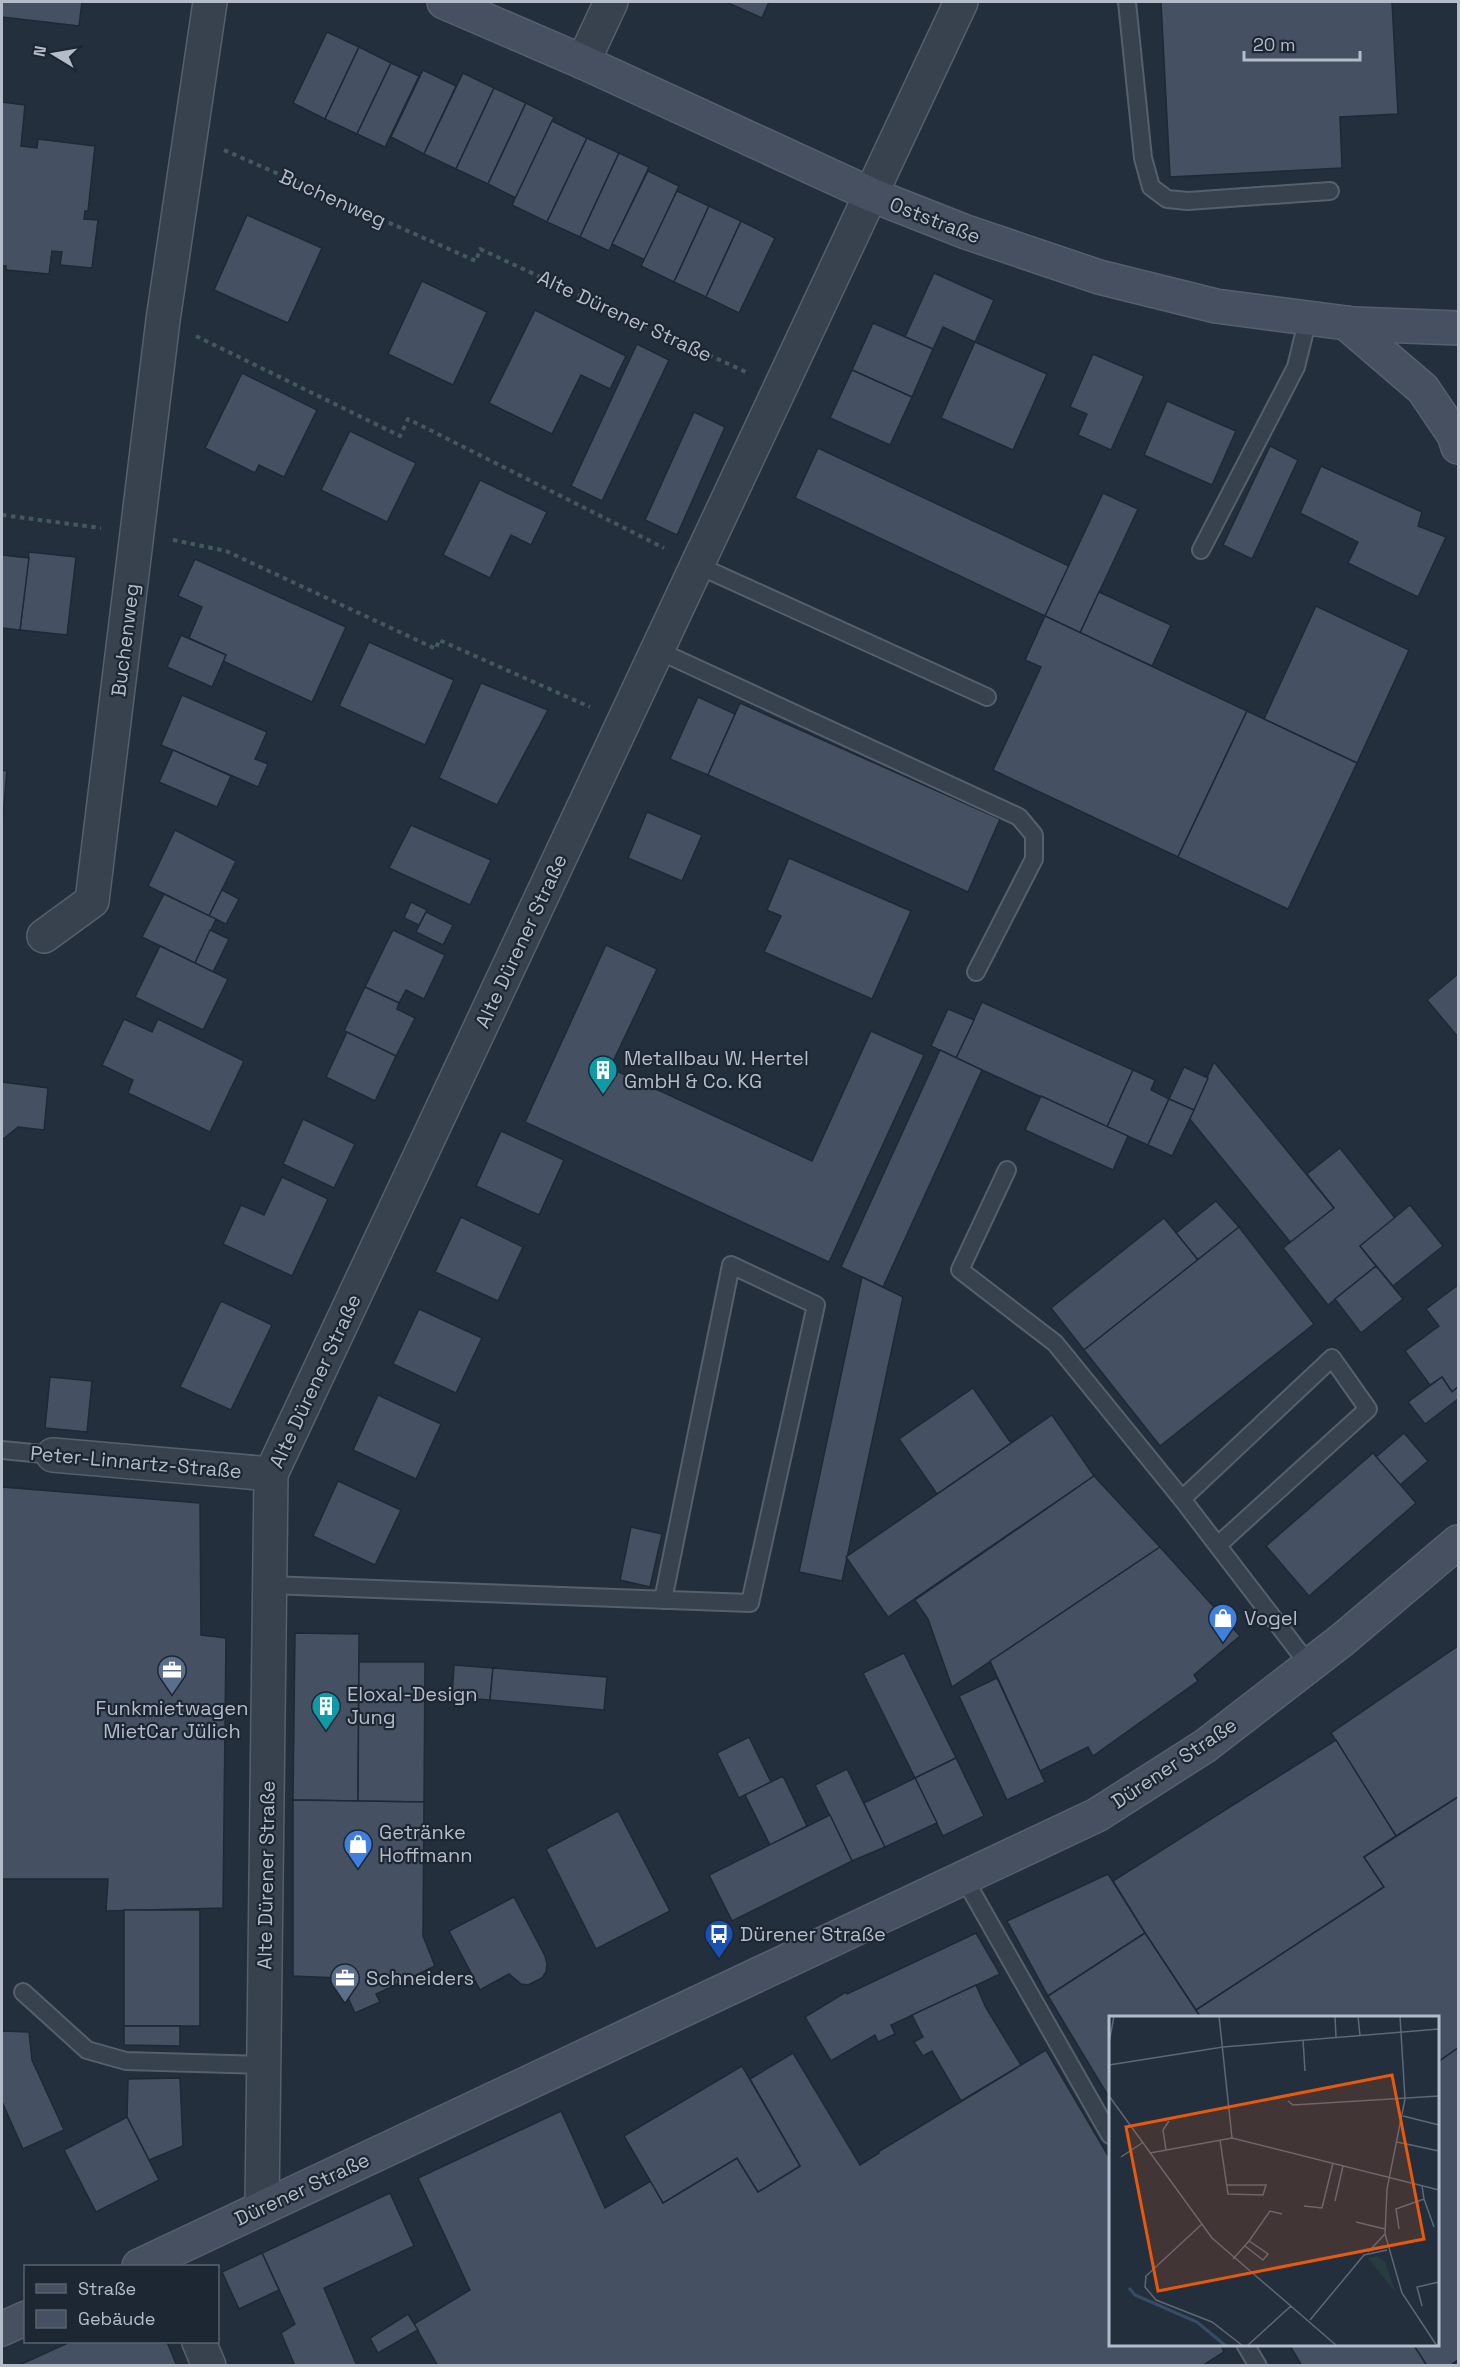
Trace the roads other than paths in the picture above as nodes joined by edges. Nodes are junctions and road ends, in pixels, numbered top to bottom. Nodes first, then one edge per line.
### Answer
1 (210, 2) edge
2 (444, 2) edge
3 (611, 2) edge
4 (961, 2) edge
5 (1127, 2) edge
6 (583, 62) junction
7 (1330, 191) dead end
8 (872, 195) junction
9 (1308, 318) junction
10 (1346, 323) junction
11 (1458, 328) edge
12 (1458, 447) edge
13 (1201, 550) dead end
14 (697, 565) junction
15 (657, 650) junction
16 (987, 697) dead end
17 (44, 936) dead end
18 (976, 972) dead end
19 (1007, 1170) dead end
20 (2, 1450) edge
21 (53, 1455) joint
22 (271, 1474) junction
23 (1182, 1499) junction
24 (1458, 1542) edge
25 (1218, 1545) junction
26 (269, 1585) junction
27 (663, 1600) junction
28 (1309, 1665) junction
29 (964, 1878) junction
30 (24, 1992) dead end
31 (263, 2066) junction
32 (1109, 2134) edge
33 (262, 2207) junction
34 (157, 2263) edge
35 (24, 2319) edge
36 (2, 2329) edge
37 (199, 2343) edge
38 (1246, 2346) edge
39 (209, 2366) edge
40 (1258, 2366) edge

1 - 17 street, Buchenweg
2 - 6 main road, Oststraße
3 - 6 street
4 - 8 street, Alte Dürener Straße
5 - 7 lane
6 - 8 main road, Oststraße
8 - 9 main road, Oststraße
8 - 14 street, Alte Dürener Straße
9 - 10 main road, Oststraße
9 - 13 lane
10 - 11 main road, Oststraße
10 - 12 main road
14 - 15 street, Alte Dürener Straße
14 - 16 lane
15 - 18 lane
15 - 22 street, Alte Dürener Straße
19 - 23 lane
20 - 21 lane, Peter-Linnartz-Straße
21 - 22 street, Peter-Linnartz-Straße
22 - 26 street, Alte Dürener Straße
23 - 25 lane
23 - 25 lane
24 - 28 main road, Dürener Straße
25 - 28 lane
26 - 27 lane
26 - 31 street, Alte Dürener Straße
27 - 27 lane
28 - 29 main road, Dürener Straße
29 - 32 lane
29 - 33 main road, Dürener Straße
30 - 31 lane
31 - 33 street, Alte Dürener Straße
33 - 34 main road, Dürener Straße
35 - 36 main road
37 - 39 street
38 - 40 lane

